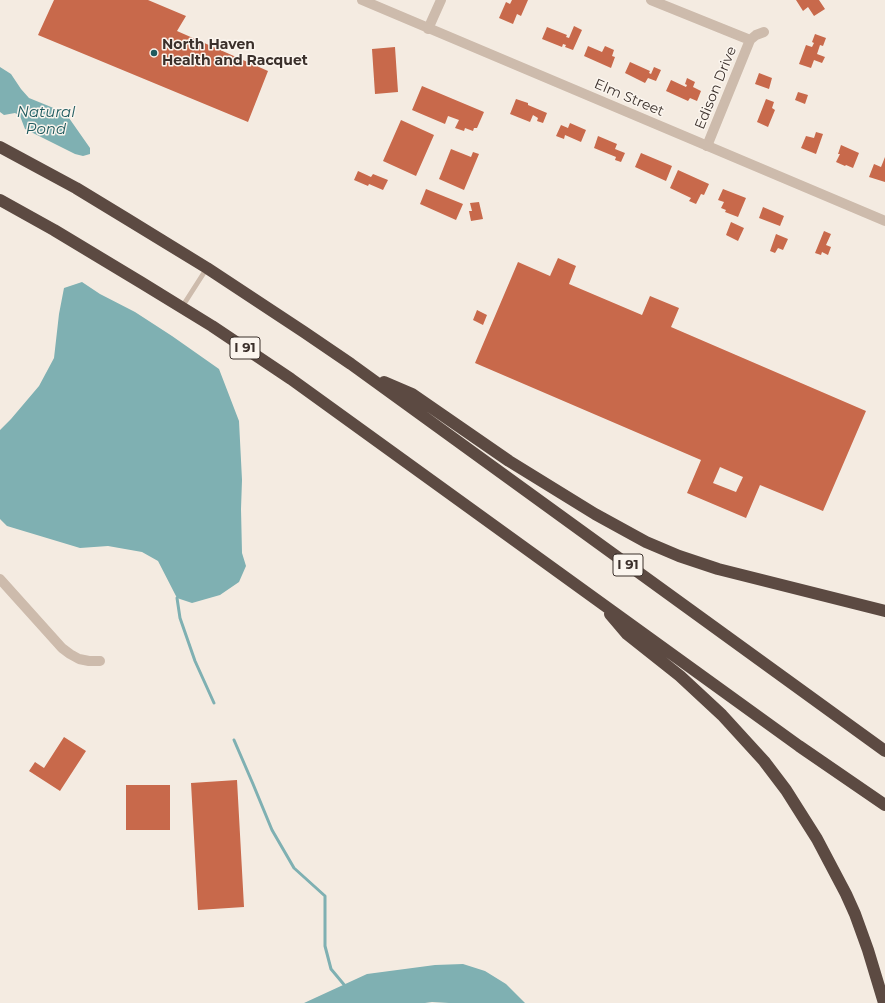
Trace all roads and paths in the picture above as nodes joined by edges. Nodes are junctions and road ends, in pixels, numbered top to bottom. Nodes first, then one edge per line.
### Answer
1 (362, 0) edge
2 (441, 0) edge
3 (651, 0) edge
4 (428, 28) junction
5 (764, 32) dead end
6 (750, 40) junction
7 (707, 146) junction
8 (0, 147) edge
9 (0, 200) edge
10 (885, 221) edge
11 (207, 268) junction
12 (182, 307) junction
13 (370, 378) junction
14 (0, 579) edge
15 (604, 605) junction
16 (885, 610) edge
17 (100, 661) dead end
18 (885, 751) edge
19 (885, 805) edge
20 (884, 1003) edge

1 - 4 street, Elm Street
2 - 4 street
3 - 6 street, Edison Drive
4 - 7 street, Elm Street
5 - 6 street, Edison Drive
6 - 7 street, Edison Drive
7 - 10 street, Elm Street
8 - 11 highway, I 91
9 - 12 highway, I 91
11 - 12 lane
11 - 13 highway, I 91
12 - 15 highway, I 91
13 - 16 highway
13 - 18 highway, I 91
14 - 17 street
15 - 19 highway, I 91
15 - 20 highway

